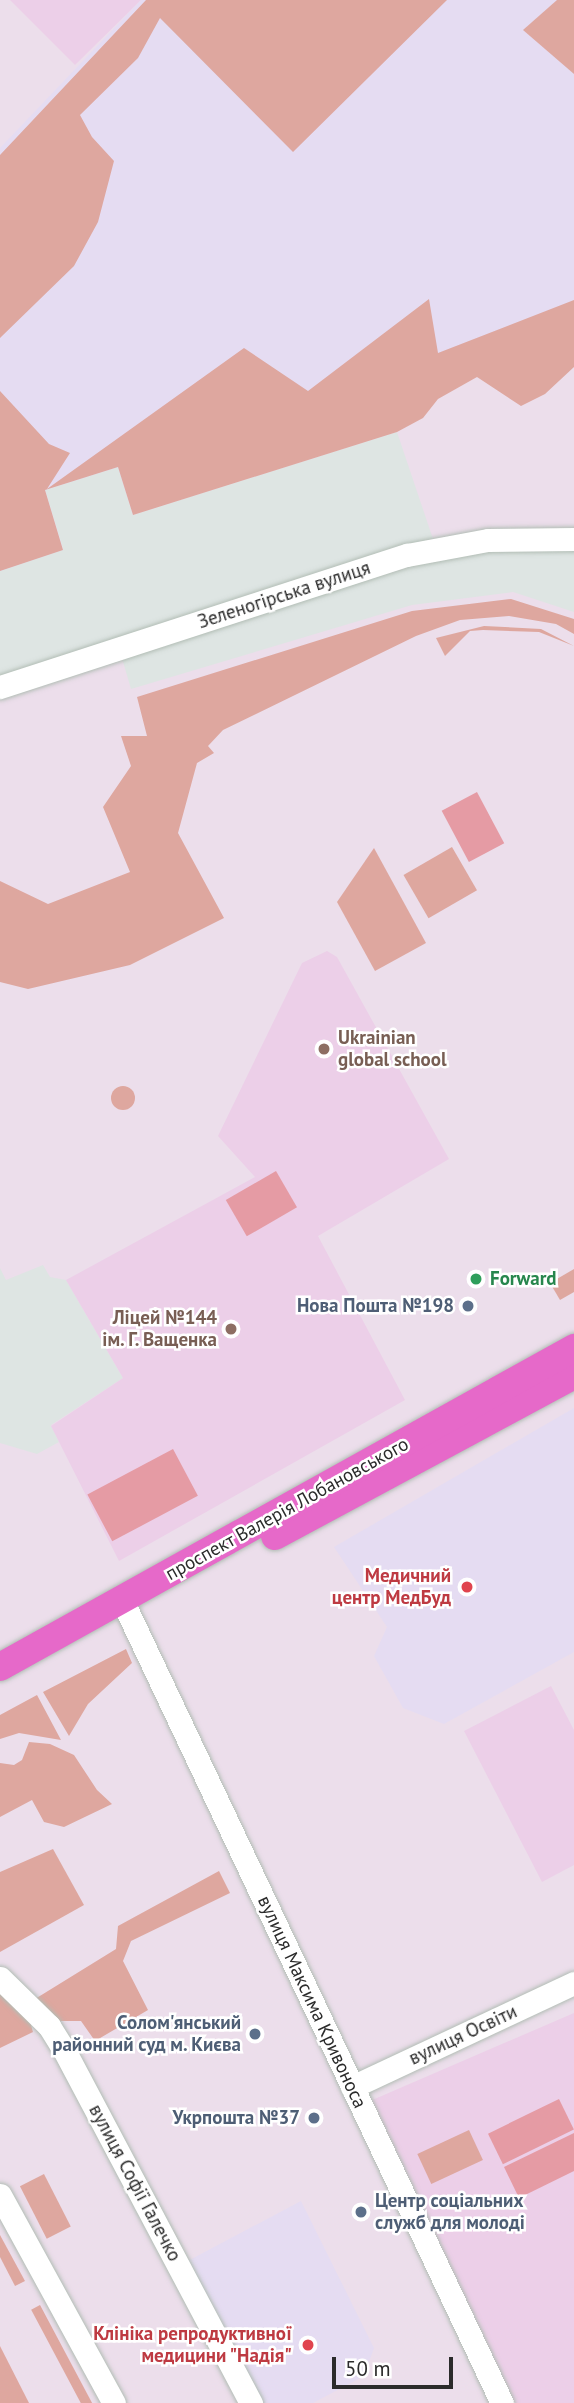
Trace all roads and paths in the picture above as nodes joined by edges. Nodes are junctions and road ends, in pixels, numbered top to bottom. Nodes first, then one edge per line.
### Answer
1 (574, 539) edge
2 (0, 687) edge
3 (574, 1348) edge
4 (574, 1375) edge
5 (126, 1608) junction
6 (0, 1667) edge
7 (0, 1686) edge
8 (0, 1978) edge
9 (574, 1983) edge
10 (352, 2087) junction
11 (0, 2195) edge
12 (114, 2403) edge
13 (251, 2403) edge
14 (502, 2403) edge

1 - 2 street, Зеленогірська вулиця
3 - 5 main road, проспект Валерія Лобановського
4 - 5 main road, проспект Валерія Лобановського
5 - 6 main road, проспект Валерія Лобановського
5 - 7 main road, проспект Валерія Лобановського
5 - 10 street, вулиця Максима Кривоноса
8 - 13 street, вулиця Софії Галечко
9 - 10 street, вулиця Освіти
10 - 14 street, вулиця Максима Кривоноса
11 - 12 street

